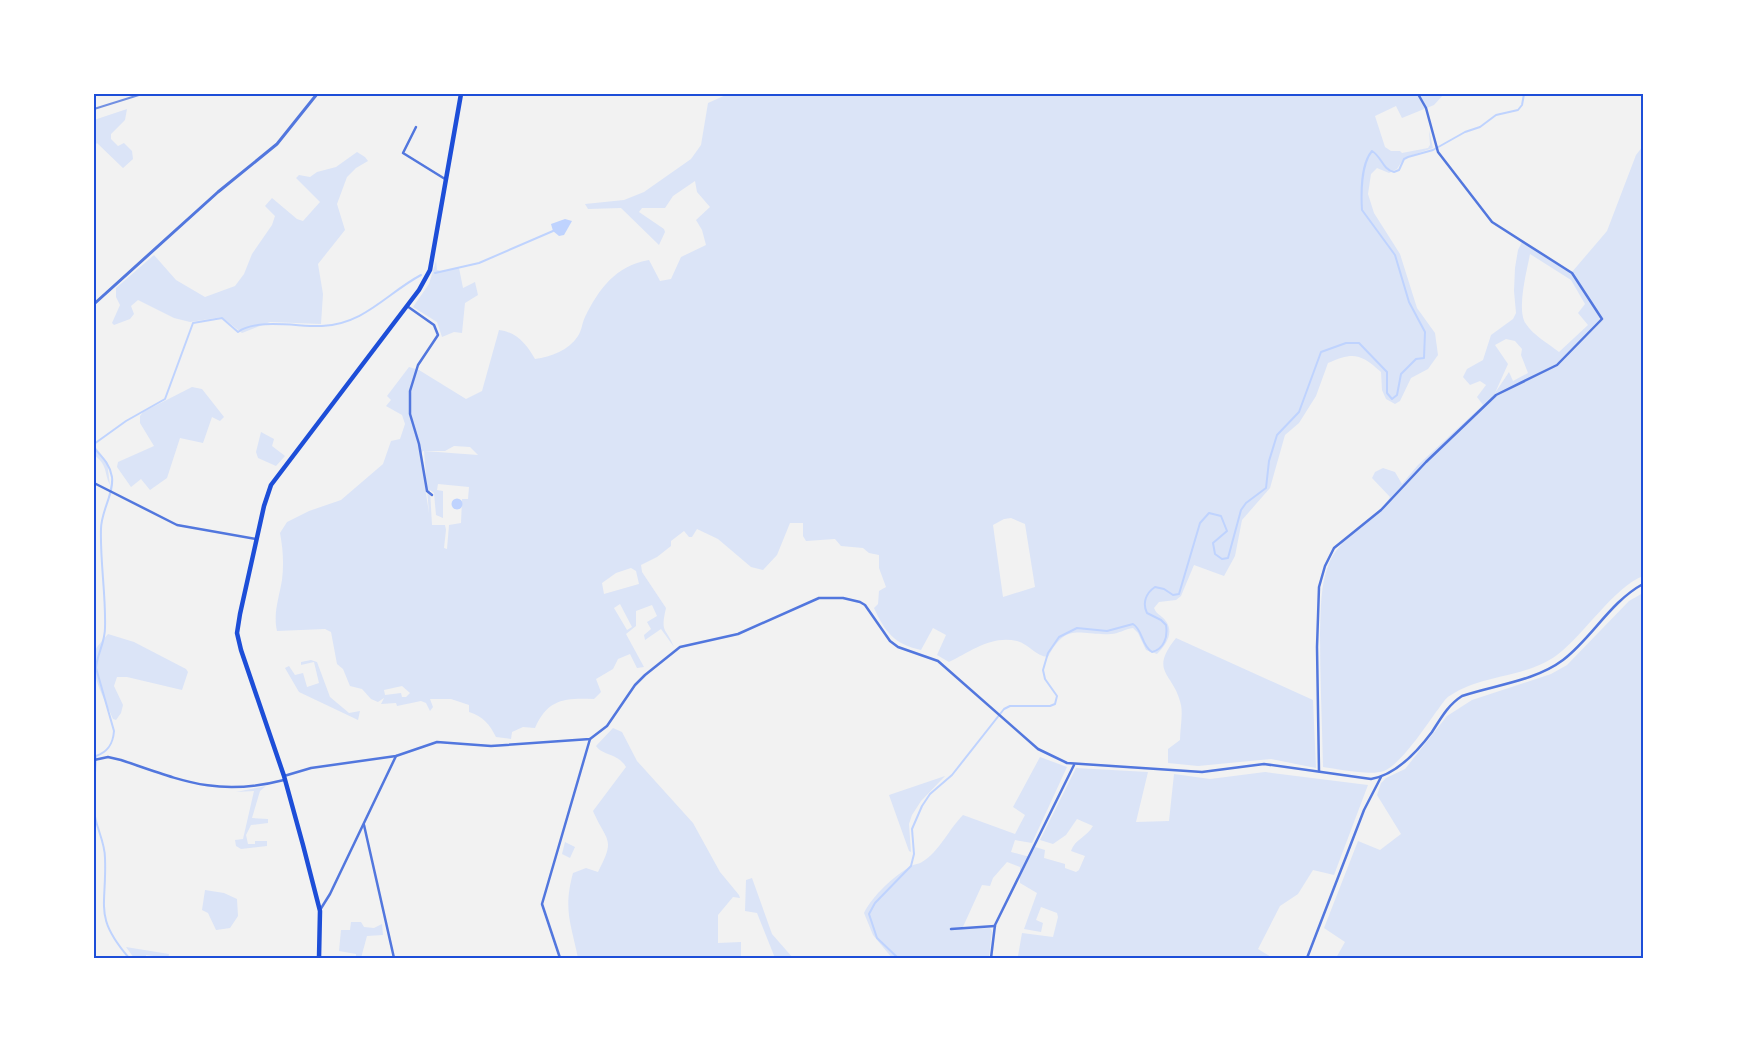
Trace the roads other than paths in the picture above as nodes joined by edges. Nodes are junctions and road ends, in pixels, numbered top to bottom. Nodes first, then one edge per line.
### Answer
1 (317, 94) edge
2 (461, 94) edge
3 (1418, 94) edge
4 (416, 127) dead end
5 (447, 181) junction
6 (94, 304) edge
7 (407, 306) junction
8 (94, 483) edge
9 (432, 495) dead end
10 (256, 540) junction
11 (1643, 584) edge
12 (590, 739) junction
13 (396, 756) junction
14 (94, 760) edge
15 (1074, 764) junction
16 (1319, 771) junction
17 (1381, 777) junction
18 (285, 778) junction
19 (364, 824) junction
20 (320, 911) junction
21 (995, 926) junction
22 (951, 929) dead end
23 (319, 958) edge
24 (394, 958) edge
25 (560, 958) edge
26 (991, 958) edge
27 (1307, 958) edge

1 - 6 street
2 - 5 main road
3 - 16 street
4 - 5 street
5 - 7 main road
7 - 9 street
7 - 10 main road
8 - 10 street
10 - 18 main road
11 - 17 street
12 - 13 street
12 - 15 street
12 - 25 street
13 - 18 street
13 - 19 street
14 - 18 street
15 - 16 street
15 - 21 street
16 - 17 street
17 - 27 street
18 - 20 main road
19 - 20 street
19 - 24 street
20 - 23 main road
21 - 22 street
21 - 26 street

